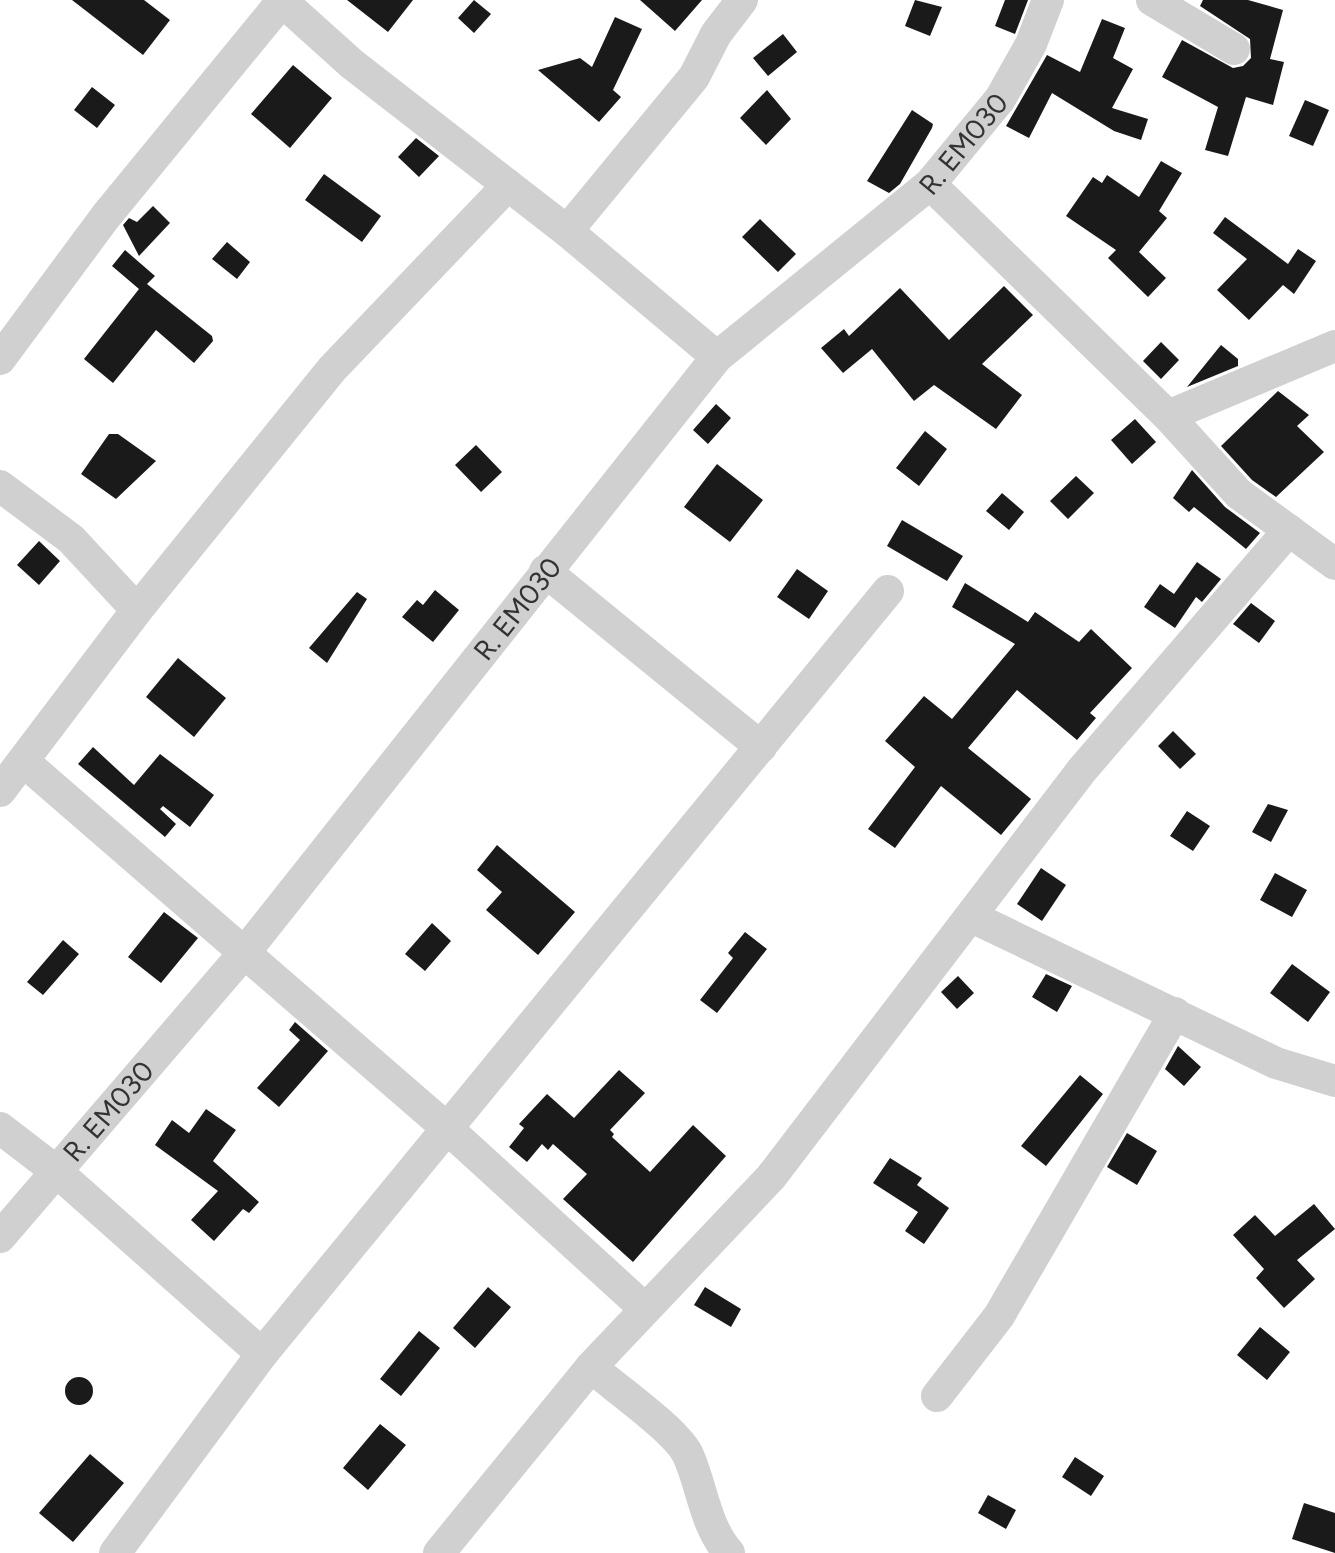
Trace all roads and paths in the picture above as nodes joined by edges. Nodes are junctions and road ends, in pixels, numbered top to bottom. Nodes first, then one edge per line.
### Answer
1 (742, 0) edge
2 (1048, 0) edge
3 (1152, 0) edge
4 (282, 1) edge
5 (1234, 49) dead end
6 (930, 184) junction
7 (508, 185) junction
8 (567, 231) junction
9 (1335, 346) edge
10 (717, 357) junction
11 (0, 359) edge
12 (1168, 416) junction
13 (0, 486) edge
14 (1289, 530) junction
15 (1335, 564) edge
16 (545, 571) junction
17 (888, 591) dead end
18 (137, 610) junction
19 (761, 747) junction
20 (23, 761) junction
21 (0, 791) edge
22 (972, 917) junction
23 (245, 952) junction
24 (1175, 1013) junction
25 (1335, 1081) edge
26 (0, 1128) edge
27 (449, 1130) junction
28 (56, 1171) junction
29 (0, 1237) edge
30 (644, 1308) junction
31 (262, 1354) junction
32 (591, 1367) junction
33 (937, 1396) dead end
34 (115, 1553) edge
35 (439, 1553) edge
36 (729, 1553) edge

1 - 8 street
2 - 6 street, R. EM030
3 - 5 street
4 - 7 street
4 - 11 street
6 - 10 street, R. EM030
6 - 12 street
7 - 8 street
7 - 18 street
8 - 10 street
9 - 12 street
10 - 16 street, R. EM030
12 - 14 street
13 - 18 street
14 - 15 street
14 - 22 street
16 - 19 street
16 - 23 street, R. EM030
17 - 19 street
18 - 20 street
19 - 27 street
20 - 21 street
20 - 23 street
22 - 24 street
22 - 30 street
23 - 27 street
23 - 28 street, R. EM030
24 - 25 street
24 - 33 street
26 - 28 street
27 - 30 street
27 - 31 street
28 - 29 street, R. EM030
28 - 31 street
30 - 32 street
31 - 34 street
32 - 35 street
32 - 36 street

